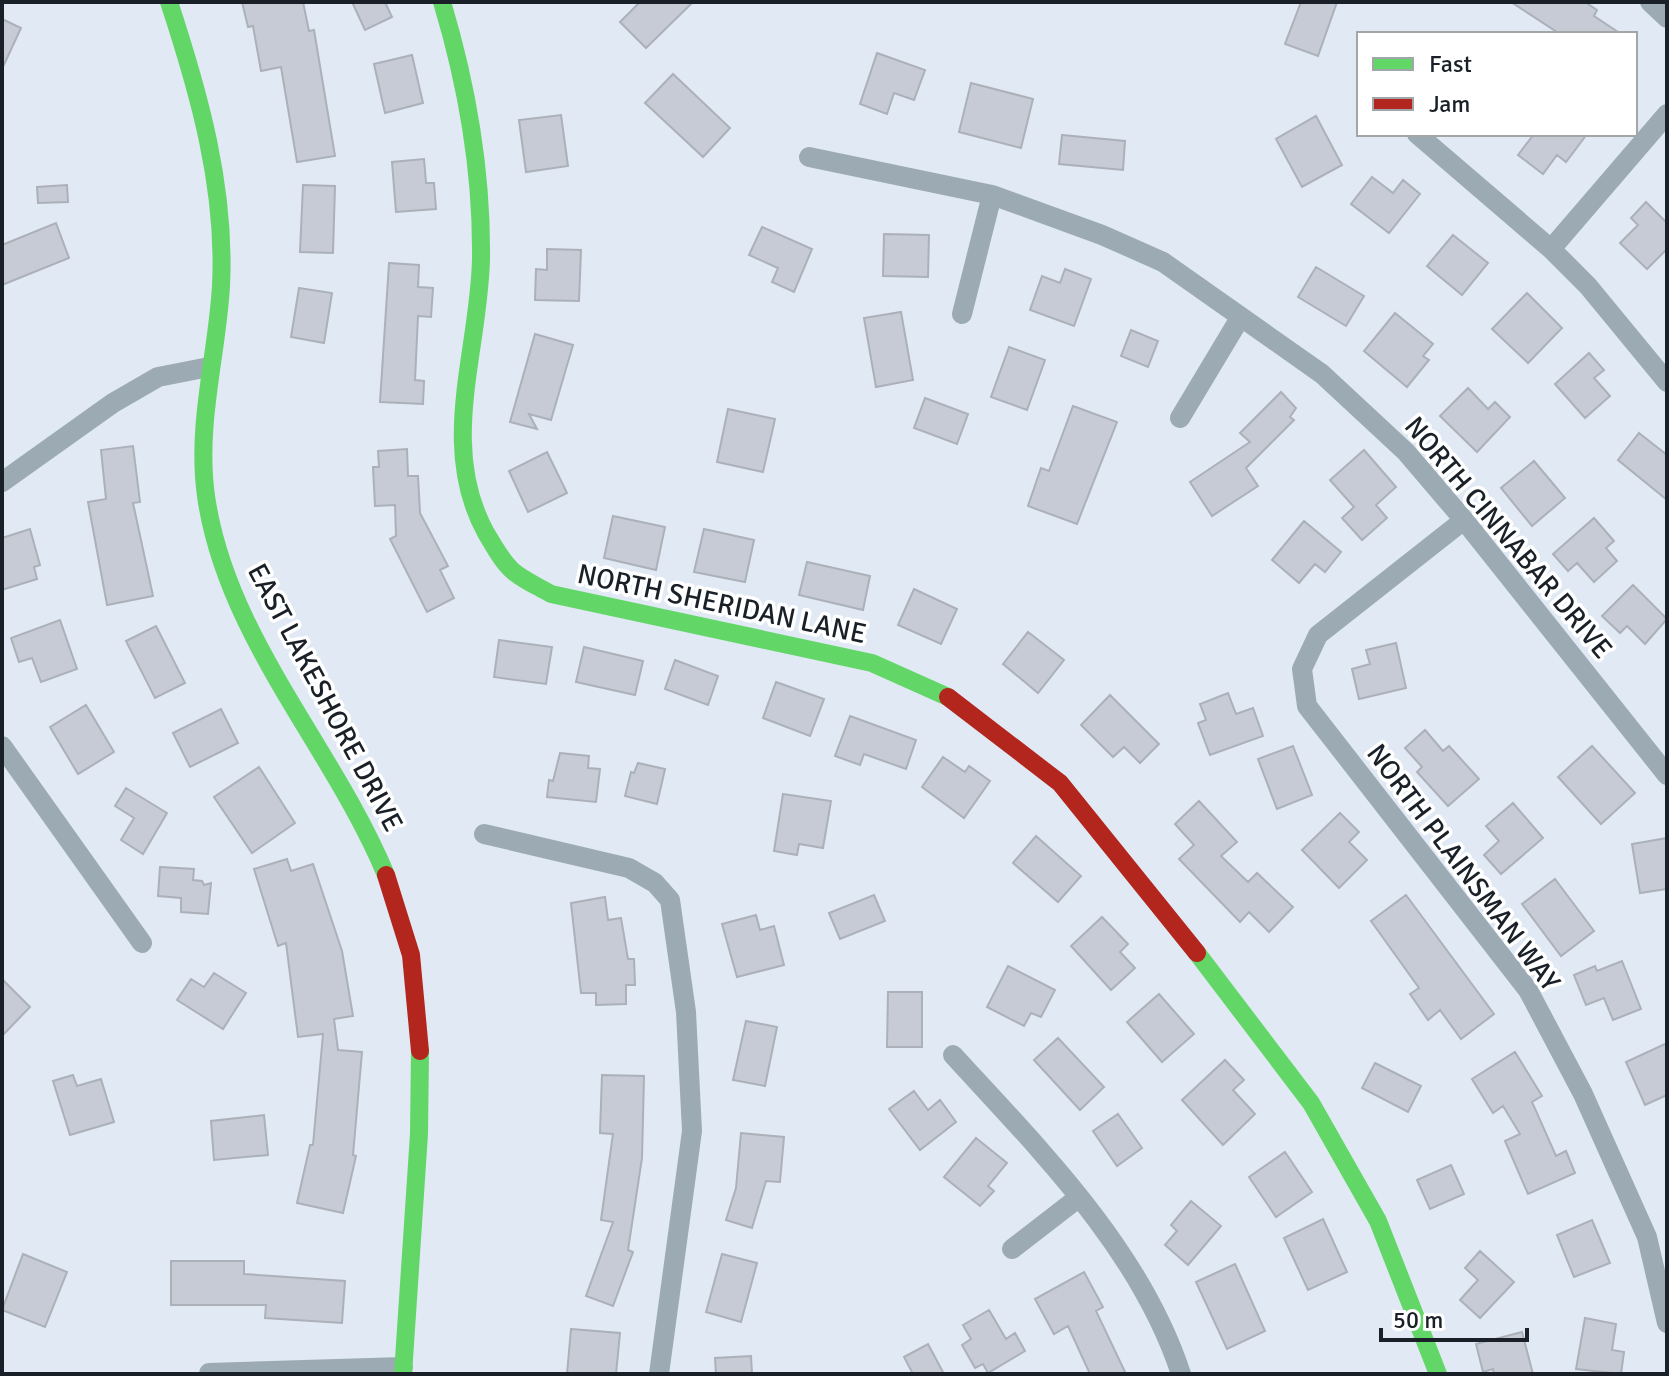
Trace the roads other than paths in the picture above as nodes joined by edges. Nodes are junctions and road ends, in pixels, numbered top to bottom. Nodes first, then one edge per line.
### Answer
1 (169, 2) edge
2 (442, 2) edge
3 (1650, 2) edge
4 (1667, 18) edge
5 (1667, 114) edge
6 (1419, 136) edge
7 (809, 157) dead end
8 (992, 195) junction
9 (1551, 249) junction
10 (962, 314) dead end
11 (1240, 318) junction
12 (209, 367) junction
13 (1667, 382) edge
14 (1180, 418) dead end
15 (2, 482) edge
16 (1464, 520) junction
17 (2, 746) edge
18 (1667, 775) edge
19 (484, 834) dead end
20 (142, 943) dead end
21 (953, 1055) dead end
22 (1078, 1198) junction
23 (1012, 1249) dead end
24 (1667, 1323) edge
25 (403, 1371) edge
26 (209, 1373) edge
27 (659, 1374) edge
28 (1181, 1374) edge
29 (1438, 1374) edge

1 - 12 street, EAST LAKESHORE DRIVE
2 - 29 street, NORTH SHERIDAN LANE
3 - 4 street
5 - 9 street
6 - 9 street
7 - 8 street, NORTH CINNABAR DRIVE
8 - 10 street
8 - 11 street, NORTH CINNABAR DRIVE
9 - 13 street
11 - 14 street
11 - 16 street, NORTH CINNABAR DRIVE
12 - 15 street
12 - 25 street, EAST LAKESHORE DRIVE
16 - 18 street, NORTH CINNABAR DRIVE
16 - 24 street, NORTH PLAINSMAN WAY
17 - 20 street
19 - 27 street
21 - 22 street
22 - 23 street
22 - 28 street
25 - 26 street

